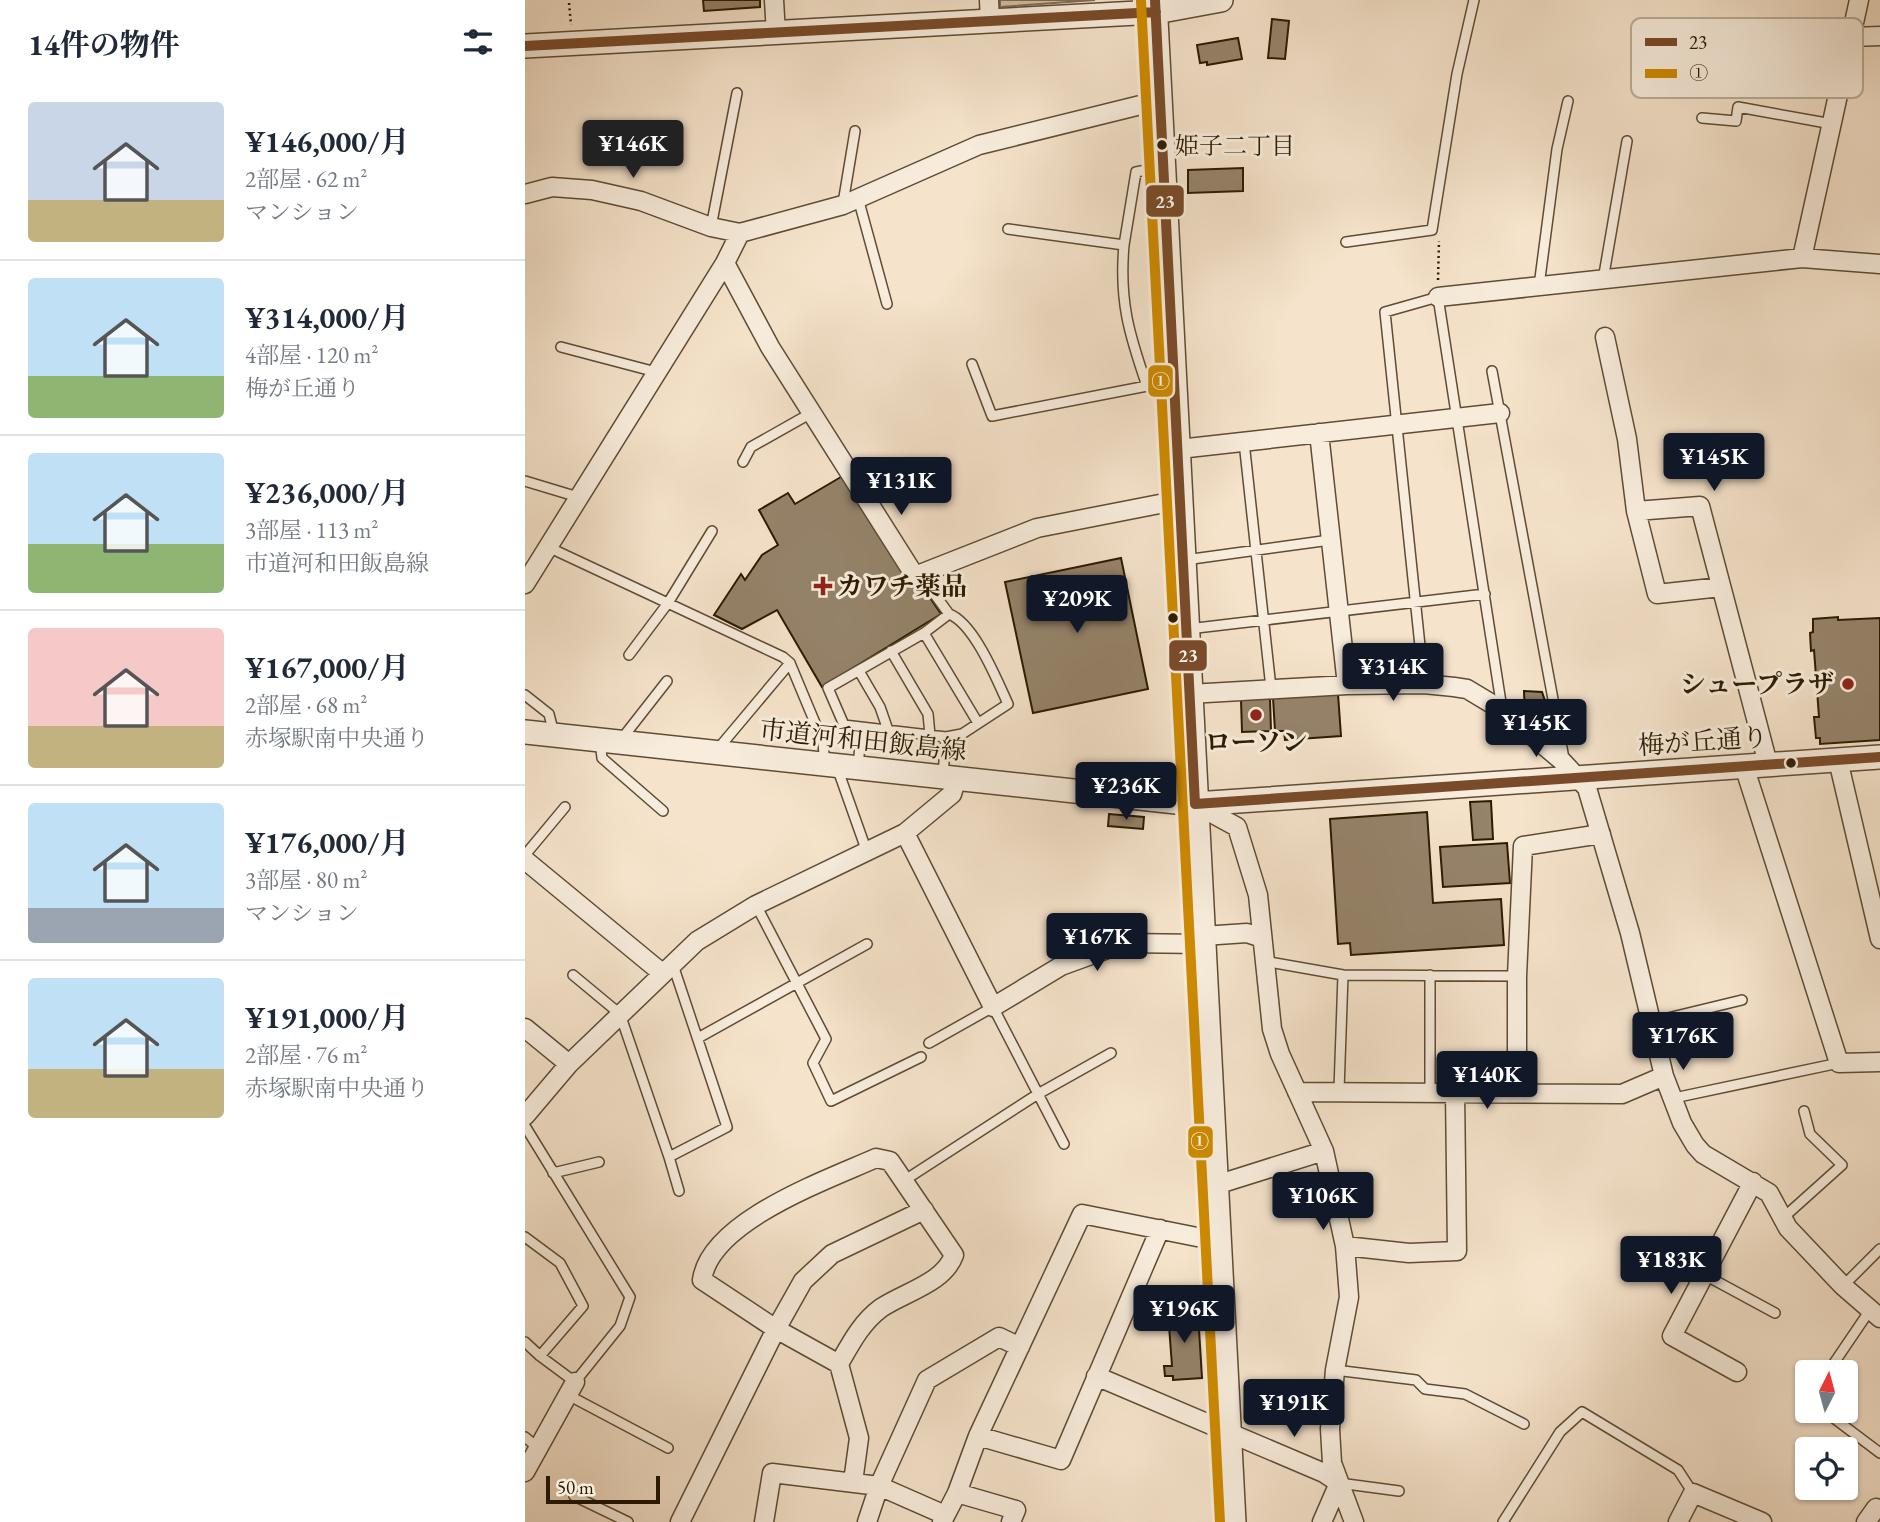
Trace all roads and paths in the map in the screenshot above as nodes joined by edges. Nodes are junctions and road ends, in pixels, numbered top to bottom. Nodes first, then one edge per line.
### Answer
1 (774, 0) edge
2 (1221, 0) edge
3 (1474, 0) edge
4 (1859, 0) edge
5 (569, 4) dead end
6 (1155, 6) edge
7 (990, 10) edge
8 (1856, 18) edge
9 (571, 27) dead end
10 (776, 34) junction
11 (525, 46) edge
12 (737, 93) dead end
13 (1839, 98) edge
14 (1161, 100) junction
15 (1568, 101) dead end
16 (1702, 118) dead end
17 (1834, 124) junction
18 (855, 131) dead end
19 (1627, 141) dead end
20 (1164, 167) junction
21 (525, 194) edge
22 (851, 201) junction
23 (711, 227) junction
24 (1008, 229) dead end
25 (1432, 230) junction
26 (740, 233) junction
27 (1346, 242) dead end
28 (1124, 245) junction
29 (1802, 258) junction
30 (725, 263) junction
31 (1880, 264) edge
32 (1603, 279) junction
33 (1539, 286) junction
34 (1438, 297) junction
35 (887, 304) dead end
36 (1605, 337) dead end
37 (561, 347) dead end
38 (972, 364) dead end
39 (1492, 371) dead end
40 (656, 372) junction
41 (1147, 386) junction
42 (1176, 390) junction
43 (813, 412) junction
44 (1500, 413) junction
45 (1458, 419) junction
46 (1397, 425) junction
47 (1319, 433) junction
48 (1244, 442) junction
49 (1179, 449) junction
50 (743, 462) dead end
51 (525, 481) edge
52 (578, 497) junction
53 (1181, 500) junction
54 (1636, 511) junction
55 (712, 531) dead end
56 (1330, 540) junction
57 (548, 547) junction
58 (1256, 550) junction
59 (1183, 560) junction
60 (921, 574) junction
61 (525, 584) edge
62 (1721, 587) junction
63 (1485, 594) junction
64 (1415, 602) junction
65 (668, 603) junction
66 (1339, 609) junction
67 (949, 614) junction
68 (1264, 618) junction
69 (1186, 629) junction
70 (923, 633) junction
71 (891, 651) junction
72 (629, 655) dead end
73 (790, 663) junction
74 (859, 671) junction
75 (667, 681) dead end
76 (1424, 684) junction
77 (1347, 685) junction
78 (1271, 688) junction
79 (1189, 694) junction
80 (525, 695) edge
81 (1502, 710) junction
82 (978, 723) junction
83 (862, 728) junction
84 (888, 730) junction
85 (525, 732) edge
86 (554, 735) junction
87 (930, 735) junction
88 (946, 737) junction
89 (610, 740) junction
90 (715, 752) junction
91 (1880, 757) edge
92 (1561, 760) junction
93 (1838, 760) junction
94 (1769, 764) junction
95 (833, 765) junction
96 (1744, 766) junction
97 (858, 767) junction
98 (950, 777) junction
99 (1579, 778) junction
100 (1195, 804) junction
101 (565, 807) dead end
102 (663, 811) dead end
103 (905, 833) junction
104 (1601, 834) junction
105 (867, 853) junction
106 (525, 855) edge
107 (525, 860) edge
108 (756, 905) junction
109 (1262, 938) junction
110 (1880, 939) edge
111 (1203, 940) junction
112 (867, 944) dead end
113 (1264, 961) junction
114 (667, 968) junction
115 (573, 975) dead end
116 (1343, 975) junction
117 (1430, 975) junction
118 (1517, 976) junction
119 (796, 982) junction
120 (1742, 1000) dead end
121 (993, 1007) junction
122 (620, 1014) junction
123 (1651, 1022) junction
124 (525, 1028) edge
125 (698, 1038) junction
126 (929, 1042) dead end
127 (1111, 1053) dead end
128 (921, 1057) dead end
129 (1880, 1062) edge
130 (1839, 1063) junction
131 (569, 1064) junction
132 (1664, 1076) junction
133 (1339, 1090) junction
134 (1430, 1091) junction
135 (1455, 1091) junction
136 (1297, 1092) junction
137 (1517, 1092) junction
138 (1038, 1094) junction
139 (1674, 1098) junction
140 (1804, 1111) dead end
141 (525, 1116) edge
142 (525, 1126) edge
143 (1064, 1144) dead end
144 (1324, 1151) junction
145 (670, 1157) junction
146 (599, 1162) dead end
147 (553, 1173) junction
148 (905, 1180) junction
149 (1753, 1182) junction
150 (1216, 1185) junction
151 (679, 1191) dead end
152 (924, 1210) junction
153 (1783, 1218) junction
154 (1160, 1229) junction
155 (1219, 1236) junction
156 (525, 1237) edge
157 (1345, 1246) junction
158 (1880, 1249) edge
159 (1703, 1274) junction
160 (1843, 1286) junction
161 (1775, 1314) dead end
162 (1875, 1314) edge
163 (776, 1329) junction
164 (525, 1342) edge
165 (1020, 1347) junction
166 (540, 1356) junction
167 (1838, 1360) edge
168 (839, 1364) junction
169 (1335, 1370) junction
170 (1737, 1372) dead end
171 (1095, 1376) junction
172 (571, 1388) junction
173 (1841, 1423) edge
174 (1524, 1424) dead end
175 (1229, 1432) junction
176 (978, 1436) junction
177 (532, 1442) edge
178 (668, 1448) dead end
179 (1880, 1452) edge
180 (525, 1472) edge
181 (853, 1482) junction
182 (1339, 1483) junction
183 (879, 1486) junction
184 (1399, 1491) dead end
185 (957, 1493) junction
186 (1693, 1493) junction
187 (574, 1496) dead end
188 (944, 1519) edge
189 (684, 1520) edge
190 (628, 1522) edge
191 (764, 1522) edge
192 (867, 1522) edge
193 (1011, 1522) edge
194 (1234, 1522) edge
195 (1322, 1522) edge
196 (1354, 1522) edge
197 (1503, 1522) edge
198 (1678, 1522) edge
199 (1762, 1522) edge

1 - 10 street
2 - 6 street
3 - 25 lane
4 - 8 street
5 - 9 path
6 - 7 street
6 - 14 street
7 - 10 street
10 - 11 street
12 - 23 lane
13 - 17 street
14 - 20 street
14 - 22 street
15 - 33 lane
16 - 17 lane
17 - 29 street
18 - 22 lane
19 - 32 lane
20 - 28 lane
20 - 42 street
21 - 23 street
22 - 26 street
22 - 35 lane
23 - 26 street
24 - 28 lane
25 - 27 lane
25 - 34 path
26 - 30 street
28 - 41 lane
29 - 31 street
29 - 32 street
30 - 40 street
30 - 43 street
32 - 33 street
33 - 34 street
34 - 45 lane
34 - 46 lane
36 - 54 street
37 - 40 lane
38 - 41 lane
39 - 44 lane
40 - 52 street
41 - 42 lane
42 - 49 street
43 - 50 lane
43 - 60 street
44 - 45 street
44 - 92 lane
45 - 46 street
45 - 63 lane
46 - 47 street
46 - 64 lane
47 - 48 street
47 - 56 street
48 - 49 street
48 - 58 lane
49 - 53 street
51 - 52 lane
52 - 57 street
53 - 59 street
53 - 60 street
54 - 62 street
54 - 62 street
55 - 65 lane
56 - 58 lane
56 - 66 street
57 - 61 street
57 - 65 lane
58 - 59 lane
58 - 68 lane
59 - 69 street
60 - 67 lane
62 - 94 street
63 - 64 lane
63 - 81 lane
64 - 66 lane
64 - 76 lane
65 - 72 lane
65 - 73 lane
66 - 68 lane
66 - 77 street
67 - 70 lane
67 - 82 lane
68 - 69 lane
68 - 78 lane
69 - 79 street
70 - 71 lane
70 - 82 lane
71 - 74 lane
71 - 87 lane
73 - 90 lane
73 - 95 lane
74 - 83 lane
74 - 84 lane
75 - 89 lane
76 - 77 street
76 - 81 street
77 - 78 street
78 - 79 street
79 - 100 street
80 - 86 lane
81 - 92 street
82 - 88 lane
83 - 84 lane
83 - 97 lane
84 - 87 lane
85 - 86 street, 市道河和田飯島線
86 - 89 street, 市道河和田飯島線
87 - 88 lane
88 - 98 lane
89 - 90 street, 市道河和田飯島線
89 - 102 lane
90 - 95 street, 市道河和田飯島線
91 - 93 street, 梅が丘通り
92 - 99 street
93 - 94 street, 梅が丘通り
93 - 110 street
94 - 96 street, 梅が丘通り
95 - 97 street, 市道河和田飯島線
95 - 105 lane
96 - 99 street, 梅が丘通り
96 - 130 street
97 - 98 street, 市道河和田飯島線
98 - 100 street, 市道河和田飯島線
98 - 103 street
99 - 100 street, 梅が丘通り
99 - 104 street
100 - 109 street
100 - 111 street
101 - 106 lane
103 - 105 street
103 - 121 street
104 - 118 street
104 - 123 street
105 - 108 street
107 - 114 street
108 - 114 street
108 - 119 lane
109 - 111 street
109 - 113 street
111 - 121 street
111 - 150 street
112 - 119 lane
113 - 116 lane
113 - 136 street
114 - 122 street
114 - 125 lane
115 - 122 lane
116 - 117 lane
116 - 133 lane
117 - 118 lane
117 - 134 lane
118 - 137 street
119 - 125 lane
119 - 128 lane
120 - 123 lane
121 - 126 lane
121 - 138 lane
122 - 131 street
122 - 145 lane
123 - 132 street
124 - 131 street
125 - 145 lane
127 - 138 lane
129 - 130 street
130 - 139 lane
131 - 141 street
132 - 137 street
132 - 139 street
133 - 134 street
133 - 136 street
134 - 135 street
135 - 137 street
135 - 157 street
136 - 144 street
138 - 143 lane
138 - 148 lane
139 - 149 street
140 - 153 lane
142 - 147 lane
144 - 150 street
144 - 157 street
145 - 151 lane
146 - 147 lane
147 - 172 lane
148 - 152 street
148 - 163 street
149 - 153 street
149 - 159 street
150 - 155 street
152 - 163 street
152 - 168 street
153 - 160 street
154 - 155 street
154 - 165 street
154 - 171 street
155 - 175 street
156 - 166 lane
157 - 169 street
158 - 160 lane
159 - 161 lane
159 - 170 street
160 - 162 street
162 - 167 lane
163 - 168 street
163 - 189 street
164 - 166 lane
165 - 176 street
165 - 183 street
166 - 172 lane
168 - 181 street
169 - 174 lane
169 - 182 street
171 - 175 street
171 - 176 street
172 - 177 street
172 - 178 lane
173 - 179 lane
175 - 182 street
175 - 194 street
176 - 185 street
177 - 180 street
181 - 183 street
181 - 191 street
182 - 184 lane
182 - 195 street
182 - 196 street
183 - 188 street
183 - 192 street
185 - 188 street
185 - 193 street
186 - 197 lane
186 - 198 street
186 - 199 street
187 - 190 lane

